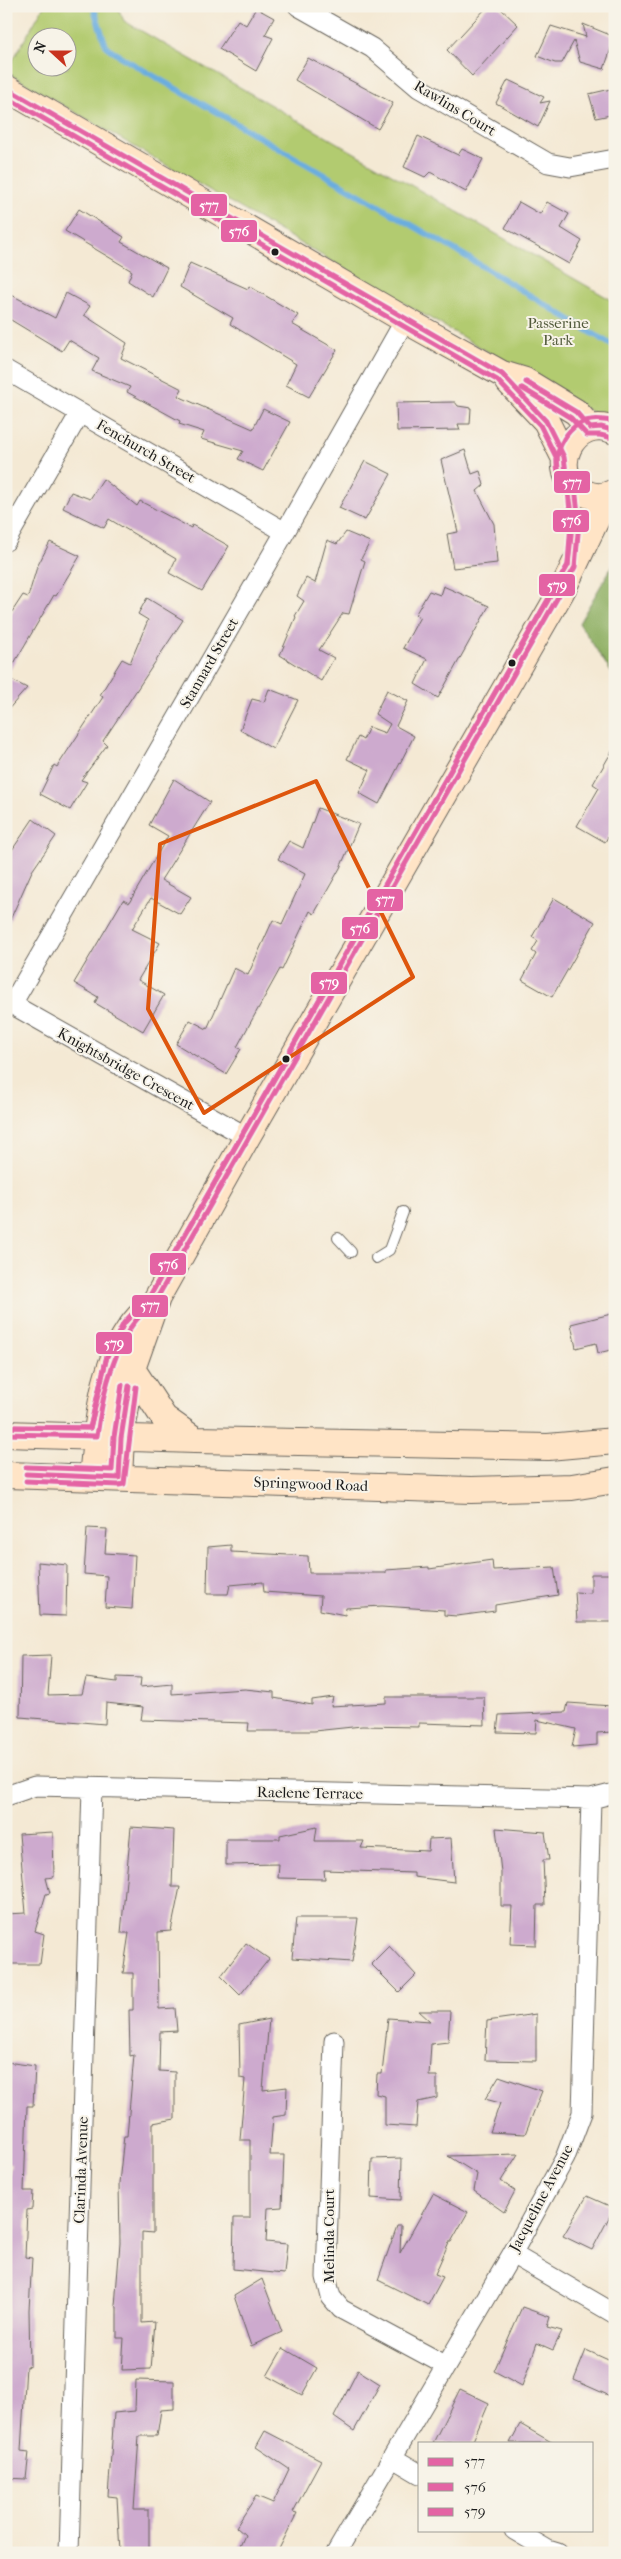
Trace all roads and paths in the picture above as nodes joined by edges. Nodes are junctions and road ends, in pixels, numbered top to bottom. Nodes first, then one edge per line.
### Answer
1 (306, 8) edge
2 (6, 88) edge
3 (615, 159) edge
4 (405, 320) junction
5 (6, 370) edge
6 (502, 374) junction
7 (80, 413) junction
8 (602, 429) edge
9 (564, 457) junction
10 (575, 487) junction
11 (612, 493) edge
12 (285, 532) junction
13 (6, 541) edge
14 (575, 567) junction
15 (9, 1003) edge
16 (247, 1137) junction
17 (403, 1212) dead end
18 (338, 1238) dead end
19 (351, 1252) dead end
20 (376, 1258) dead end
21 (157, 1298) junction
22 (132, 1369) junction
23 (6, 1434) edge
24 (109, 1437) junction
25 (195, 1440) junction
26 (615, 1441) edge
27 (6, 1475) edge
28 (92, 1477) junction
29 (119, 1478) junction
30 (615, 1480) edge
31 (92, 1788) junction
32 (615, 1793) edge
33 (6, 1796) edge
34 (591, 1799) junction
35 (334, 2041) dead end
36 (512, 2254) junction
37 (615, 2314) edge
38 (445, 2365) junction
39 (393, 2458) junction
40 (418, 2473) edge
41 (517, 2532) edge
42 (69, 2553) edge
43 (336, 2553) edge
44 (558, 2553) edge

1 - 3 street, Rawlins Court
2 - 4 main road
4 - 6 main road
4 - 12 street, Stannard Street
5 - 7 street, Fenchurch Street
6 - 8 main road
6 - 9 main road
7 - 12 street, Fenchurch Street
7 - 13 street
8 - 9 main road
9 - 10 main road
10 - 11 main road
10 - 14 main road
11 - 14 main road
12 - 15 street, Stannard Street
14 - 16 main road
15 - 16 street, Knightsbridge Crescent
16 - 21 main road
17 - 20 lane
18 - 19 lane
21 - 22 main road
21 - 24 main road
22 - 24 main road
22 - 25 main road
23 - 24 main road
24 - 25 main road
24 - 28 main road
24 - 29 main road
25 - 26 main road
27 - 28 main road, Springwood Road
28 - 29 main road, Springwood Road
29 - 30 main road, Springwood Road
31 - 33 street, Raelene Terrace
31 - 34 street, Raelene Terrace
31 - 42 street, Clarinda Avenue
32 - 34 street, Raelene Terrace
34 - 36 street, Jacqueline Avenue
35 - 38 street, Melinda Court
36 - 37 street
36 - 38 street, Jacqueline Avenue
38 - 39 street, Jacqueline Avenue
39 - 40 street
39 - 43 street, Jacqueline Avenue
41 - 44 street

